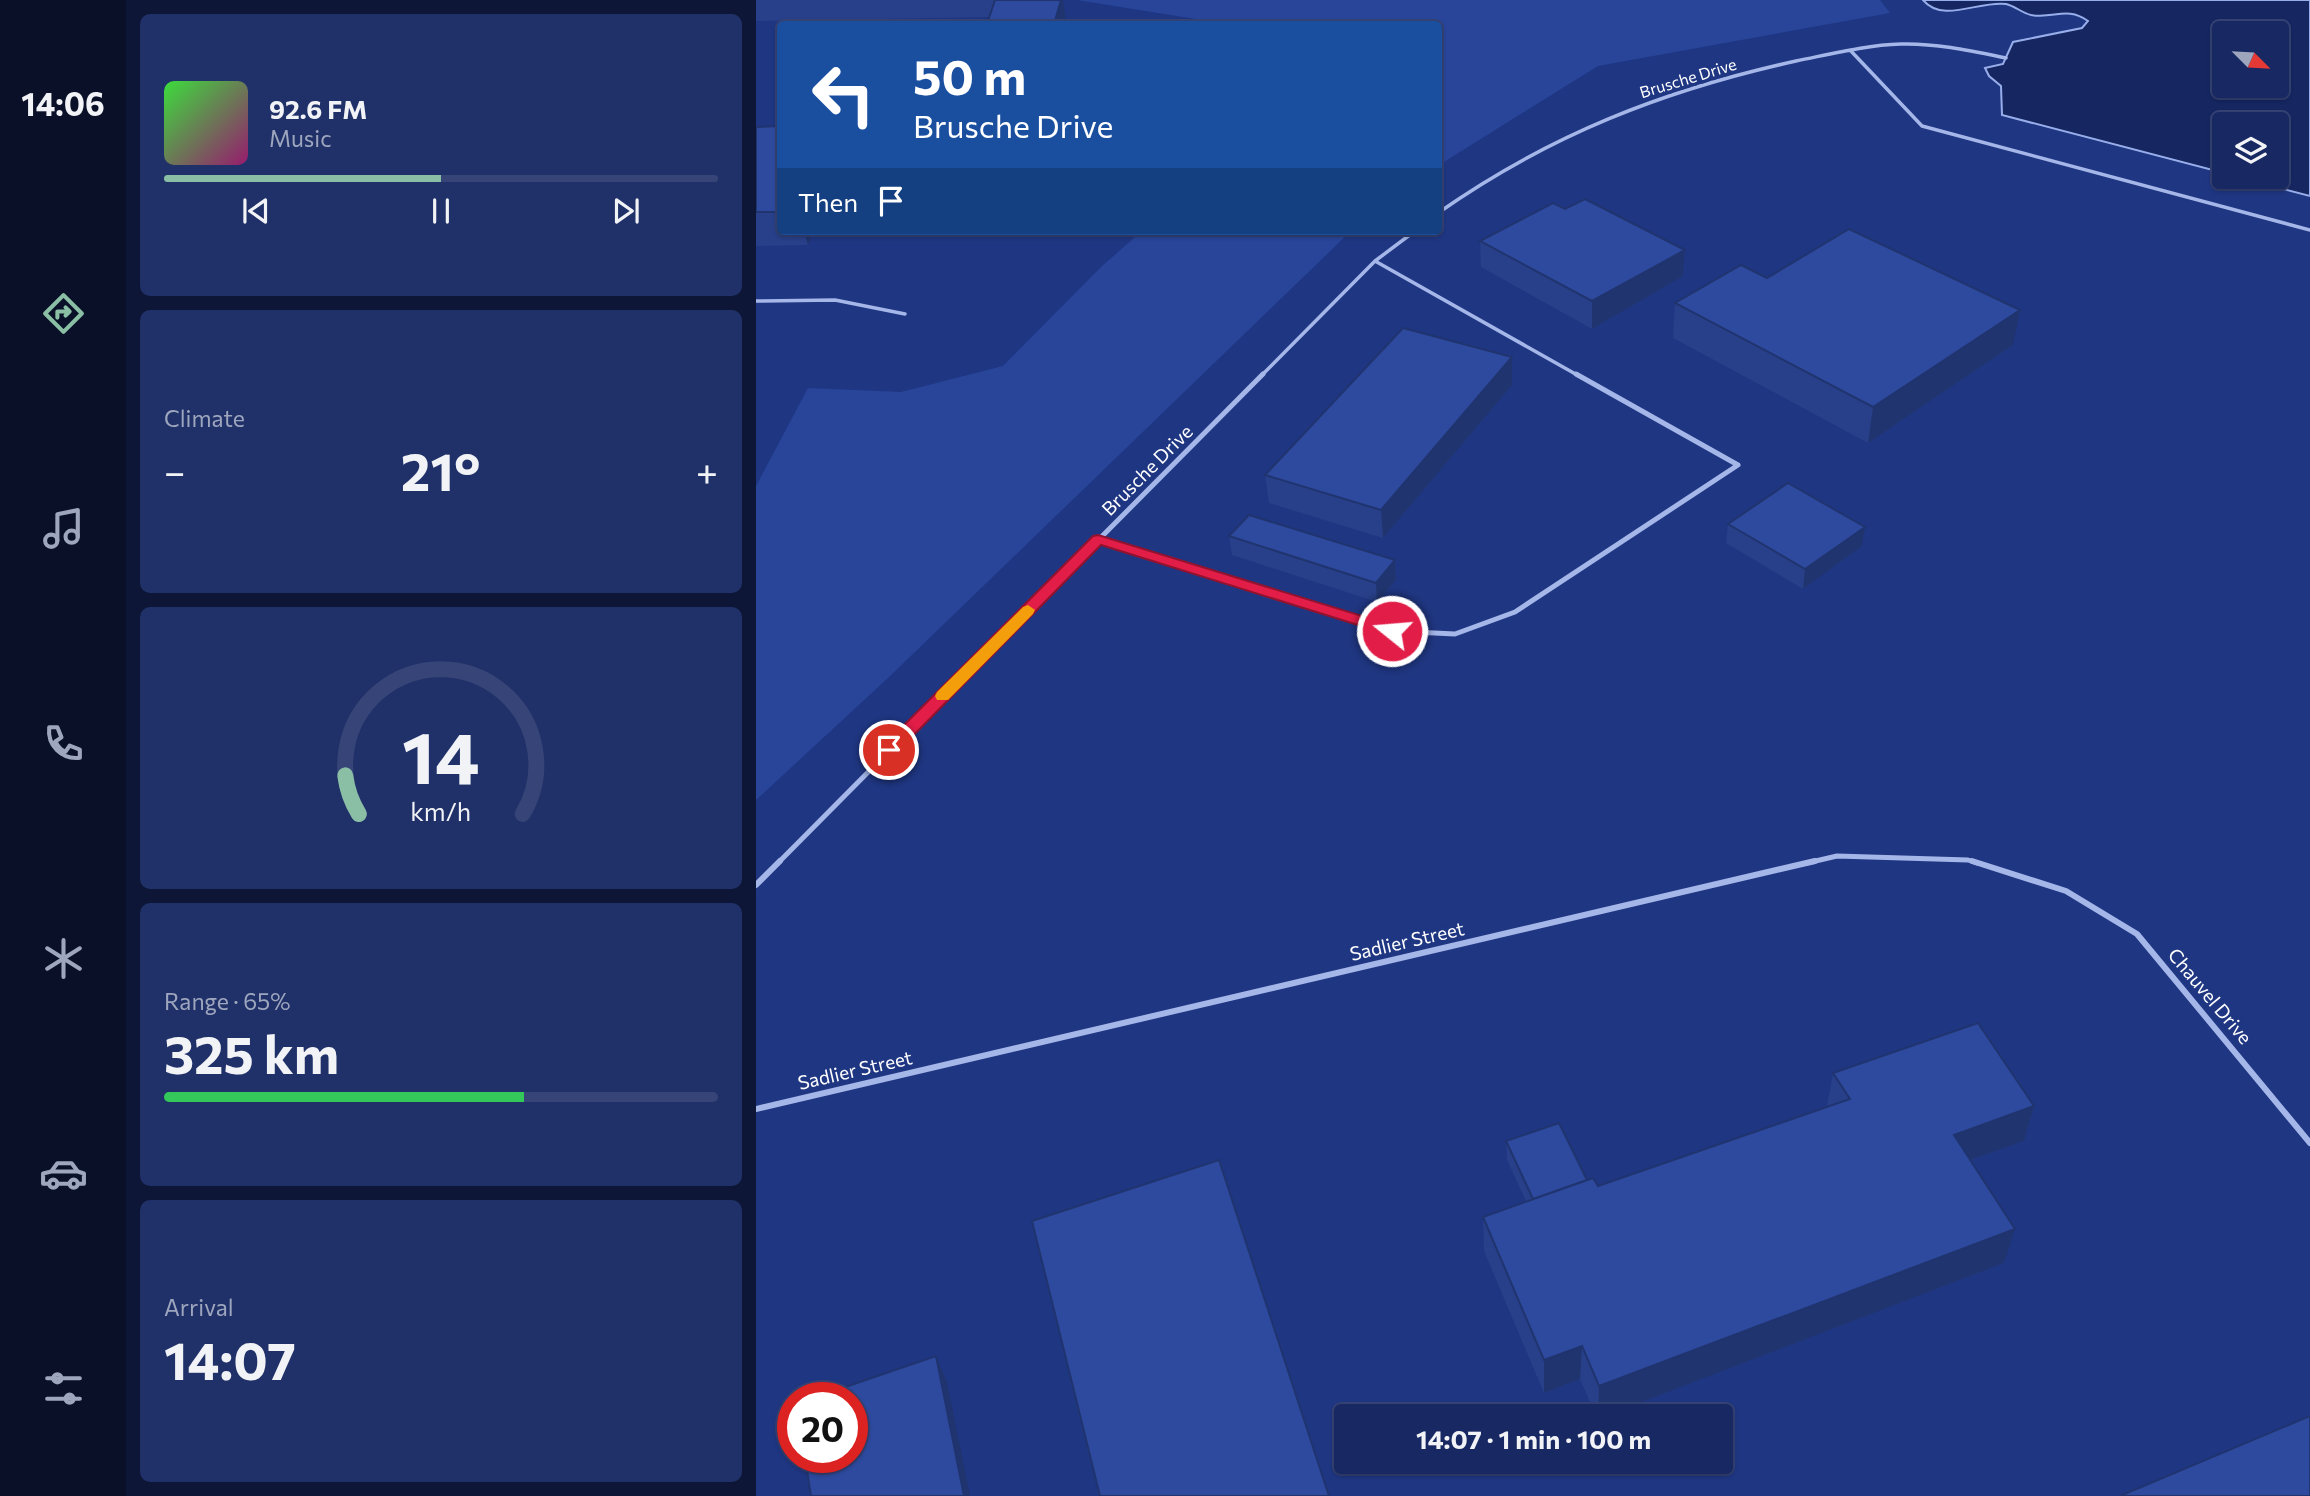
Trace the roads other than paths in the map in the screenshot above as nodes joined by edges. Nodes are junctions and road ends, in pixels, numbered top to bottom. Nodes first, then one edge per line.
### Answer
1 (1850, 50) junction
2 (2006, 58) dead end
3 (1442, 210) edge
4 (2310, 230) edge
5 (1410, 235) edge
6 (1376, 261) junction
7 (756, 301) edge
8 (905, 314) dead end
9 (1098, 539) junction
10 (756, 885) edge
11 (2066, 891) joint
12 (756, 1109) edge
13 (2310, 1143) edge

1 - 2 lane, Brusche Drive
1 - 3 lane, Brusche Drive
1 - 4 lane
5 - 6 lane, Brusche Drive
6 - 9 lane, Brusche Drive
6 - 9 lane
7 - 8 lane
9 - 10 lane, Brusche Drive
11 - 12 lane, Sadlier Street
11 - 13 lane, Chauvel Drive

